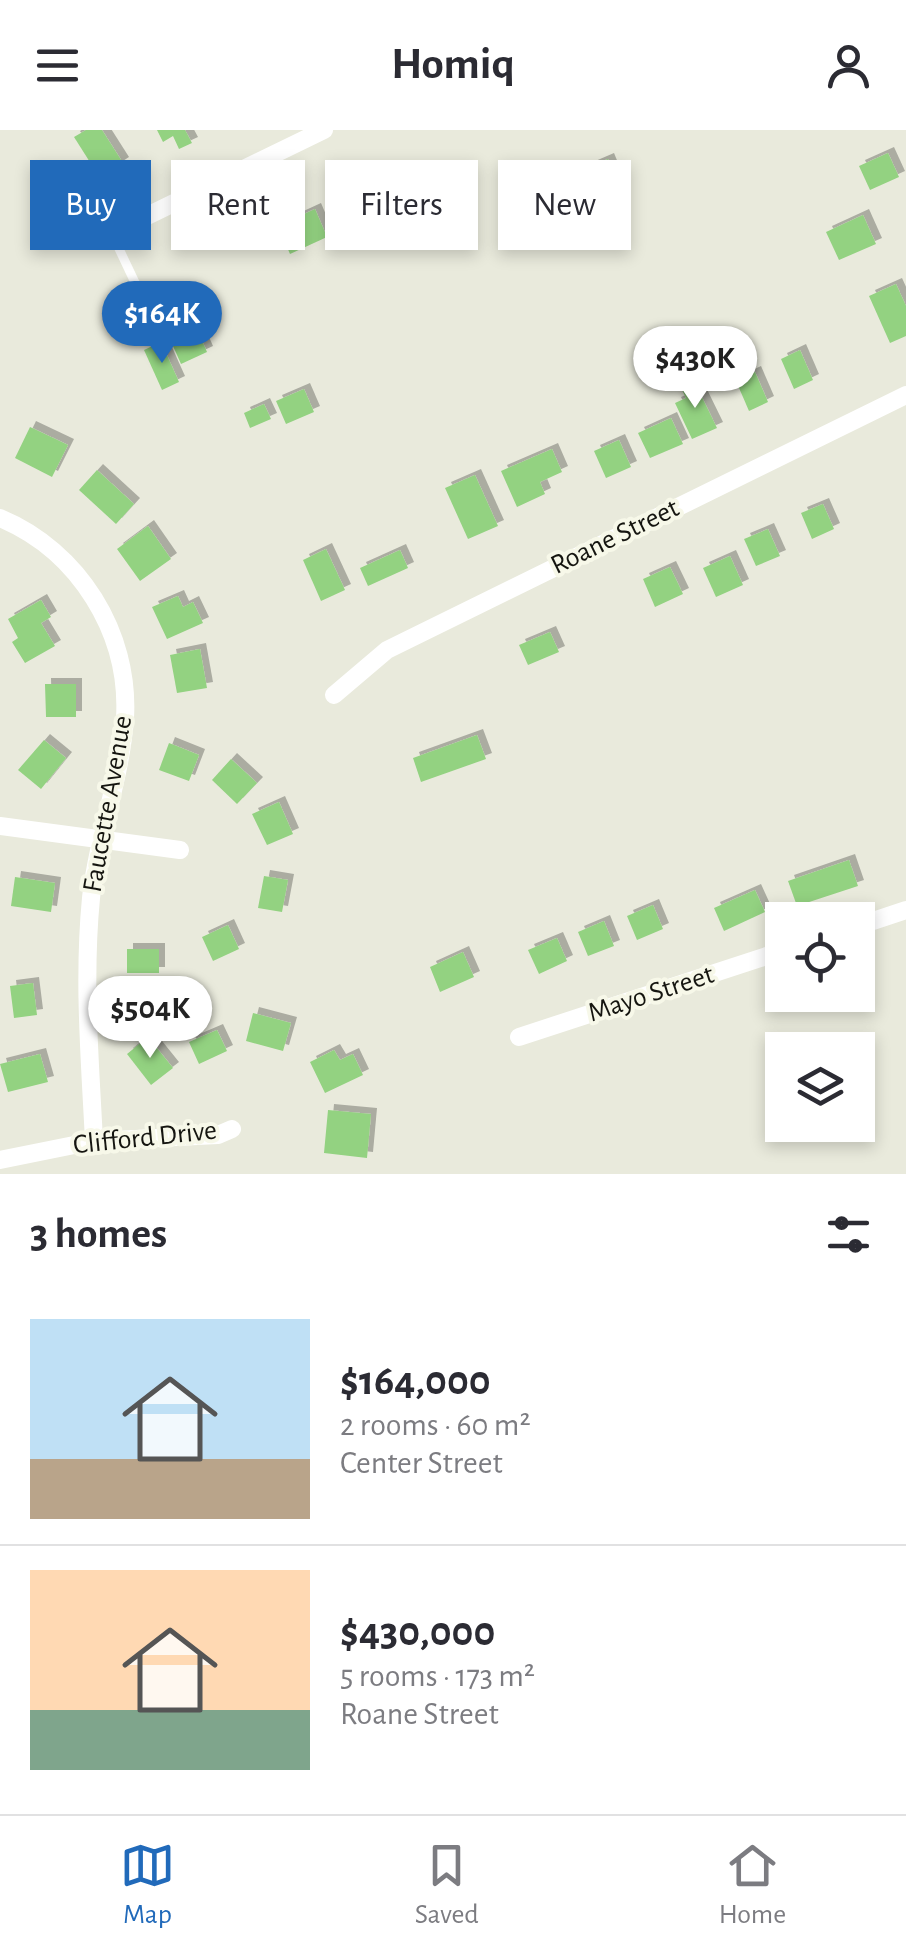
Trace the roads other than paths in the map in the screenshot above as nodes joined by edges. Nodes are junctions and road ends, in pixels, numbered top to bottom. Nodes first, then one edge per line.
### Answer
1 (324, 130) edge
2 (151, 214) edge
3 (117, 250) edge
4 (158, 331) dead end
5 (906, 395) edge
6 (0, 518) edge
7 (334, 695) dead end
8 (0, 826) edge
9 (101, 838) junction
10 (180, 850) dead end
11 (906, 910) edge
12 (875, 920) edge
13 (765, 956) edge
14 (518, 1037) dead end
15 (232, 1129) dead end
16 (94, 1142) junction
17 (0, 1160) edge

1 - 2 street
3 - 4 lane
5 - 7 street, Roane Street
6 - 9 street, Faucette Avenue
8 - 9 street
9 - 10 street
9 - 16 street, Faucette Avenue
11 - 12 street
13 - 14 street, Mayo Street
15 - 16 street, Clifford Drive
16 - 17 street, Clifford Drive

